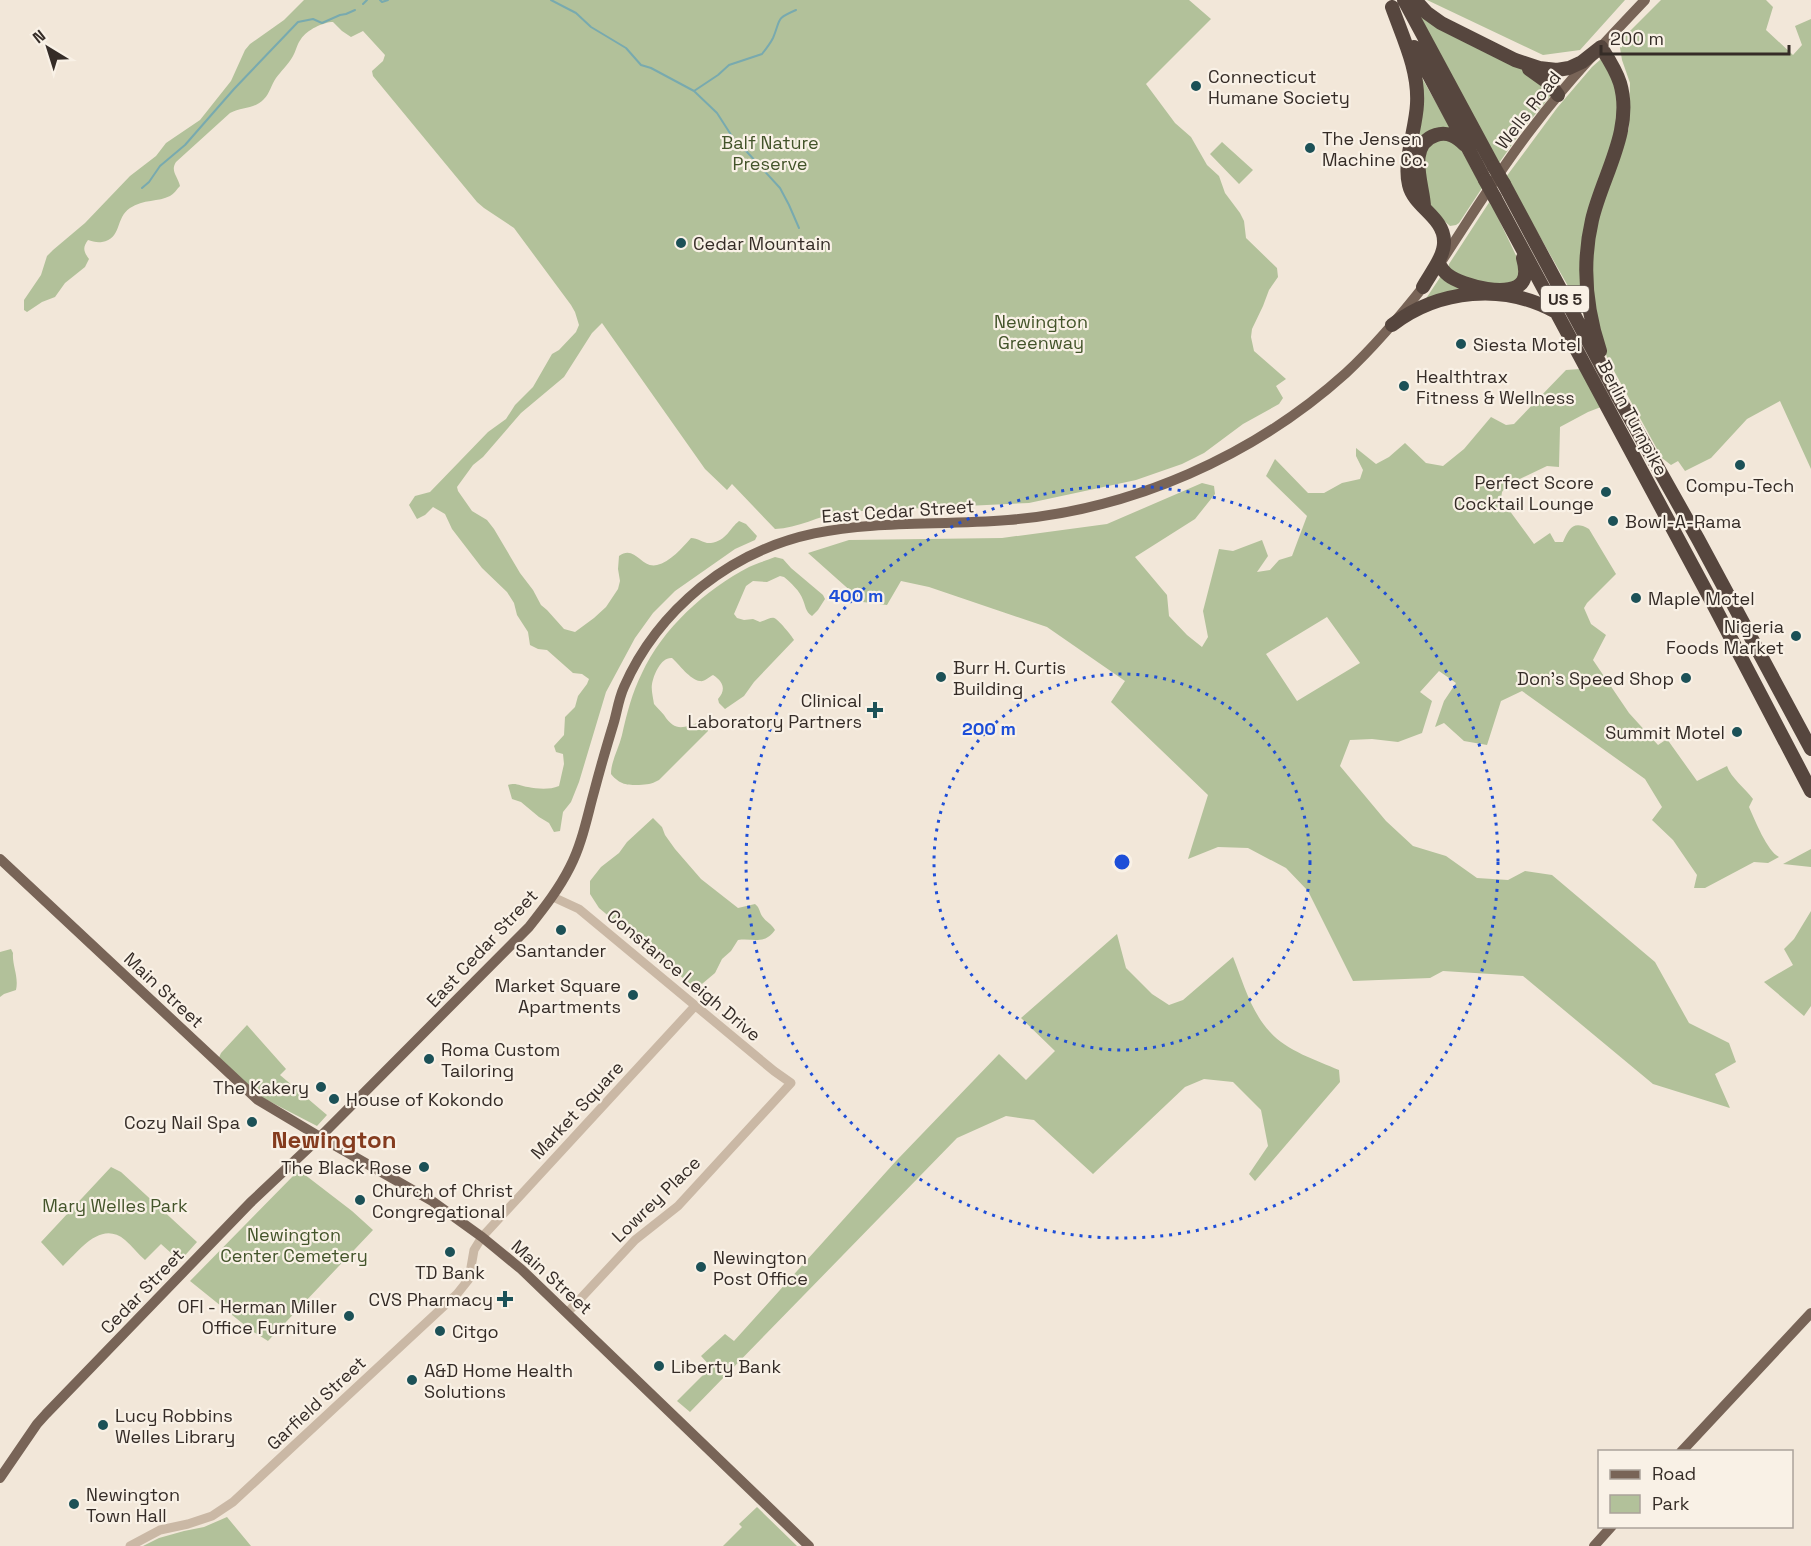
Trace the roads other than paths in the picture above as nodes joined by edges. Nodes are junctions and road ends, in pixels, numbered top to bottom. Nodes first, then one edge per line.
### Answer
1 (1415, 0) edge
2 (1645, 0) edge
3 (1395, 2) edge
4 (1601, 47) junction
5 (1515, 60) junction
6 (1558, 95) junction
7 (1468, 149) junction
8 (1424, 207) junction
9 (1438, 224) junction
10 (1453, 244) junction
11 (1520, 244) junction
12 (1439, 264) junction
13 (1423, 287) junction
14 (1498, 292) junction
15 (1556, 312) junction
16 (1392, 325) junction
17 (1617, 395) junction
18 (1811, 749) edge
19 (1811, 791) edge
20 (0, 859) edge
21 (553, 897) junction
22 (695, 1006) junction
23 (791, 1083) joint
24 (320, 1137) junction
25 (482, 1237) junction
26 (568, 1312) junction
27 (1811, 1313) edge
28 (1683, 1450) edge
29 (0, 1478) edge
30 (1611, 1528) edge
31 (130, 1546) edge
32 (809, 1546) edge
33 (1594, 1546) edge

1 - 5 highway
2 - 4 main road, Wells Road
3 - 7 highway, Berlin Turnpike / US 5
3 - 8 highway
3 - 17 highway, Berlin Turnpike / US 5, bridge
4 - 5 highway
4 - 6 main road, Wells Road
4 - 17 highway
5 - 6 highway
6 - 10 main road, Wells Road
7 - 8 highway
7 - 11 highway, Berlin Turnpike / US 5, bridge
8 - 9 highway
9 - 10 highway
9 - 13 highway
10 - 12 main road, East Cedar Street
11 - 14 highway
11 - 15 highway, Berlin Turnpike / US 5
12 - 13 main road, East Cedar Street
12 - 14 highway
13 - 16 main road, East Cedar Street
14 - 15 highway
14 - 16 highway
15 - 19 highway, Berlin Turnpike / US 5
16 - 21 main road, East Cedar Street
17 - 18 highway, Berlin Turnpike / US 5
20 - 24 main road, Main Street
21 - 22 street, Constance Leigh Drive
21 - 24 main road, East Cedar Street
22 - 23 street, Constance Leigh Drive
22 - 25 street, Market Square
23 - 26 street, Lowrey Place
24 - 25 main road, Main Street
24 - 29 main road, Cedar Street
25 - 26 main road, Main Street
25 - 31 street, Garfield Street
26 - 32 main road, Main Street
27 - 28 main road
30 - 33 main road

